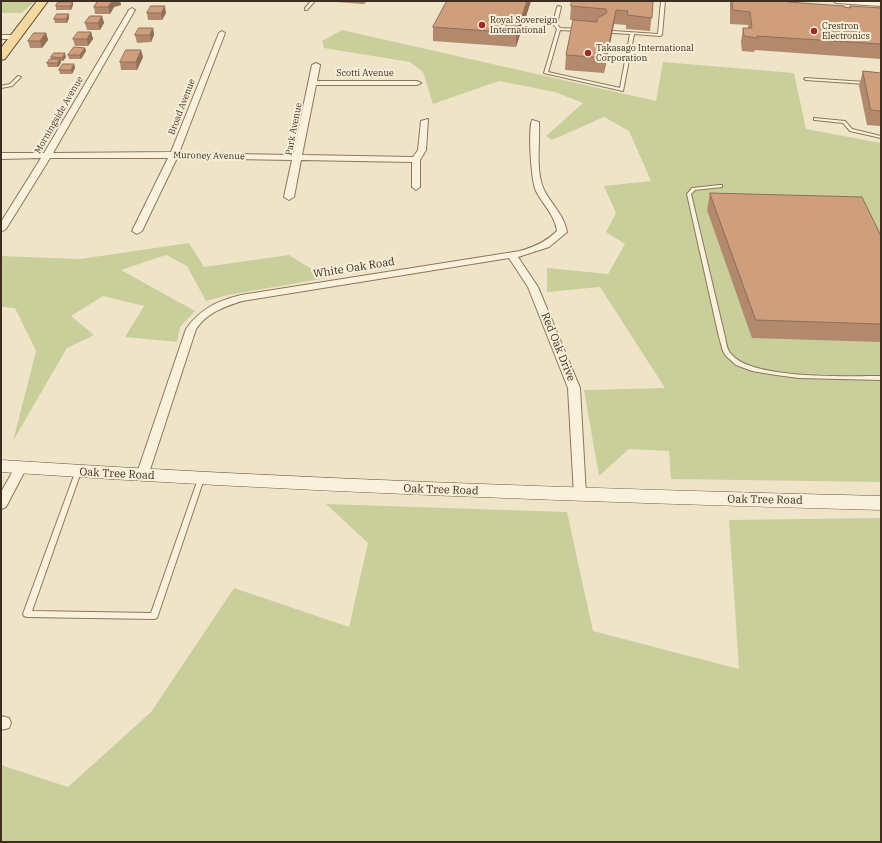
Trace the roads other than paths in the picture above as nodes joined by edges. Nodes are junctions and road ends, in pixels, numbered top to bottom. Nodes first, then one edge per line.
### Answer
1 (43, 1) edge
2 (313, 1) edge
3 (663, 1) edge
4 (836, 1) edge
5 (881, 4) edge
6 (559, 7) dead end
7 (306, 9) dead end
8 (132, 10) dead end
9 (559, 29) junction
10 (582, 30) edge
11 (612, 32) edge
12 (222, 33) dead end
13 (632, 33) junction
14 (1, 37) edge
15 (16, 37) junction
16 (1, 56) edge
17 (316, 65) dead end
18 (19, 77) dead end
19 (806, 78) dead end
20 (313, 83) junction
21 (417, 83) dead end
22 (881, 84) edge
23 (1, 86) edge
24 (815, 120) dead end
25 (425, 121) dead end
26 (535, 122) dead end
27 (881, 138) edge
28 (174, 155) junction
29 (1, 156) edge
30 (47, 156) junction
31 (298, 158) junction
32 (416, 160) junction
33 (720, 186) dead end
34 (416, 187) dead end
35 (289, 197) dead end
36 (1, 229) edge
37 (137, 231) dead end
38 (512, 255) junction
39 (881, 378) edge
40 (1, 466) edge
41 (21, 467) junction
42 (78, 472) junction
43 (142, 476) junction
44 (201, 479) junction
45 (580, 495) junction
46 (881, 503) edge
47 (1, 504) edge

1 - 15 main road
2 - 7 lane
3 - 13 lane
4 - 5 street
6 - 9 lane
8 - 30 street, Morningside Avenue
9 - 10 lane
9 - 13 lane
11 - 13 lane
12 - 28 street, Broad Avenue
14 - 15 street
15 - 16 main road
17 - 20 street, Park Avenue
18 - 23 lane
19 - 22 lane
20 - 21 street, Scotti Avenue
20 - 31 street, Park Avenue
24 - 27 lane
25 - 32 street
26 - 38 street, White Oak Road
28 - 30 street, Muroney Avenue
28 - 31 street, Muroney Avenue
28 - 37 street, Broad Avenue
29 - 30 street, Muroney Avenue
30 - 36 street, Morningside Avenue
31 - 32 street, Muroney Avenue
31 - 35 street, Park Avenue
32 - 34 street
33 - 39 lane
38 - 43 street, White Oak Road
38 - 45 street, Red Oak Drive
40 - 41 street, Oak Tree Road
41 - 42 street, Oak Tree Road
41 - 47 street
42 - 43 street, Oak Tree Road
42 - 44 lane
43 - 44 street, Oak Tree Road
44 - 45 street, Oak Tree Road
45 - 46 street, Oak Tree Road

